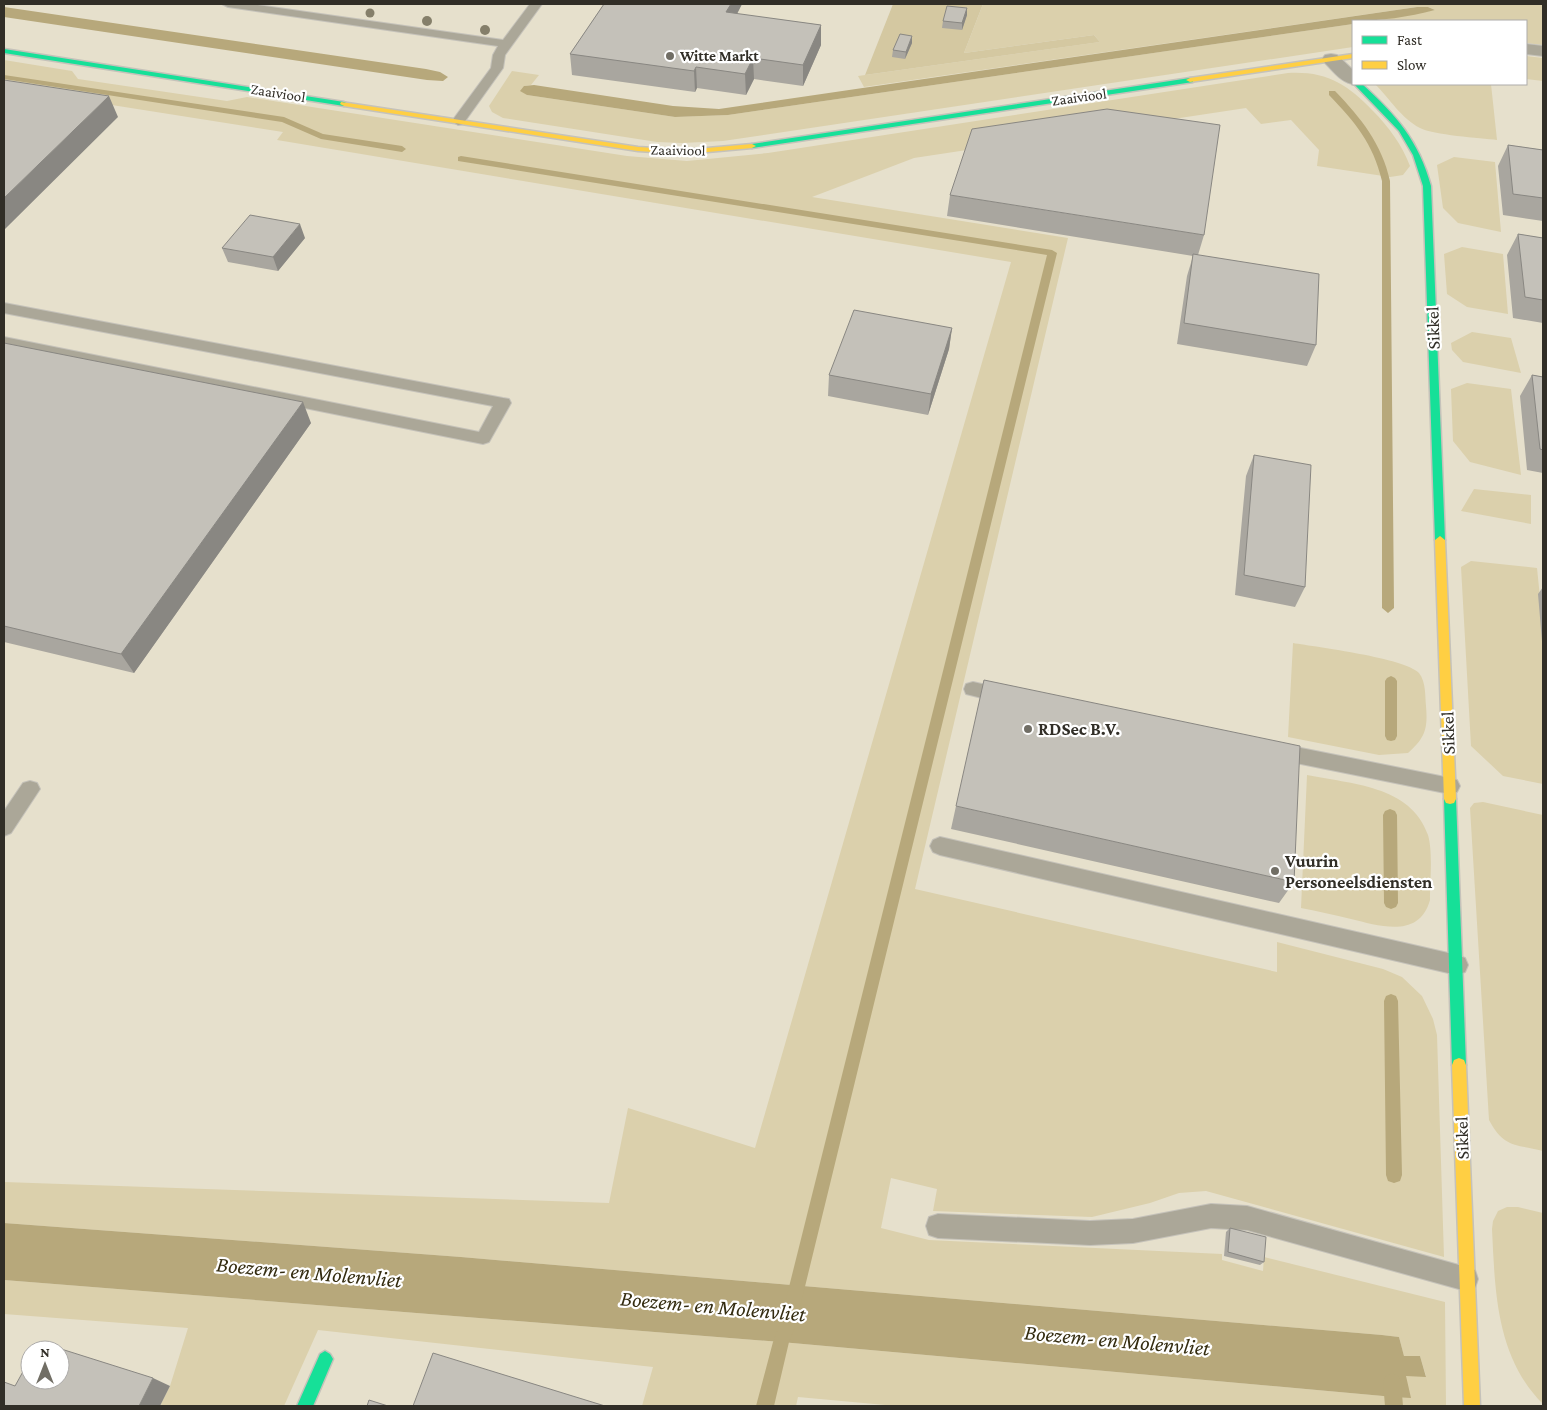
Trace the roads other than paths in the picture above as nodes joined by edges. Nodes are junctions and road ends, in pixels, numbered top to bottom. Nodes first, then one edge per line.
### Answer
1 (228, 4) edge
2 (536, 4) edge
3 (506, 44) junction
4 (1527, 49) edge
5 (4, 51) edge
6 (1543, 51) edge
7 (1352, 56) edge
8 (1331, 59) junction
9 (1352, 78) edge
10 (1359, 85) edge
11 (458, 121) junction
12 (4, 308) edge
13 (4, 342) edge
14 (973, 689) dead end
15 (1021, 699) edge
16 (1261, 748) edge
17 (1450, 786) junction
18 (30, 789) dead end
19 (4, 827) edge
20 (940, 846) dead end
21 (1456, 965) junction
22 (938, 1226) dead end
23 (1466, 1279) junction
24 (325, 1359) dead end
25 (305, 1406) edge
26 (1472, 1406) edge

1 - 3 lane
2 - 3 lane
3 - 11 lane
4 - 6 street
5 - 11 street, Zaaiviool
7 - 8 street, Zaaiviool
8 - 9 street
8 - 11 street, Zaaiviool
10 - 17 street, Sikkel
12 - 13 lane
14 - 15 lane
16 - 17 lane
17 - 21 street, Sikkel
18 - 19 lane
20 - 21 lane
21 - 23 street, Sikkel
22 - 23 lane
23 - 26 street, Sikkel
24 - 25 street

